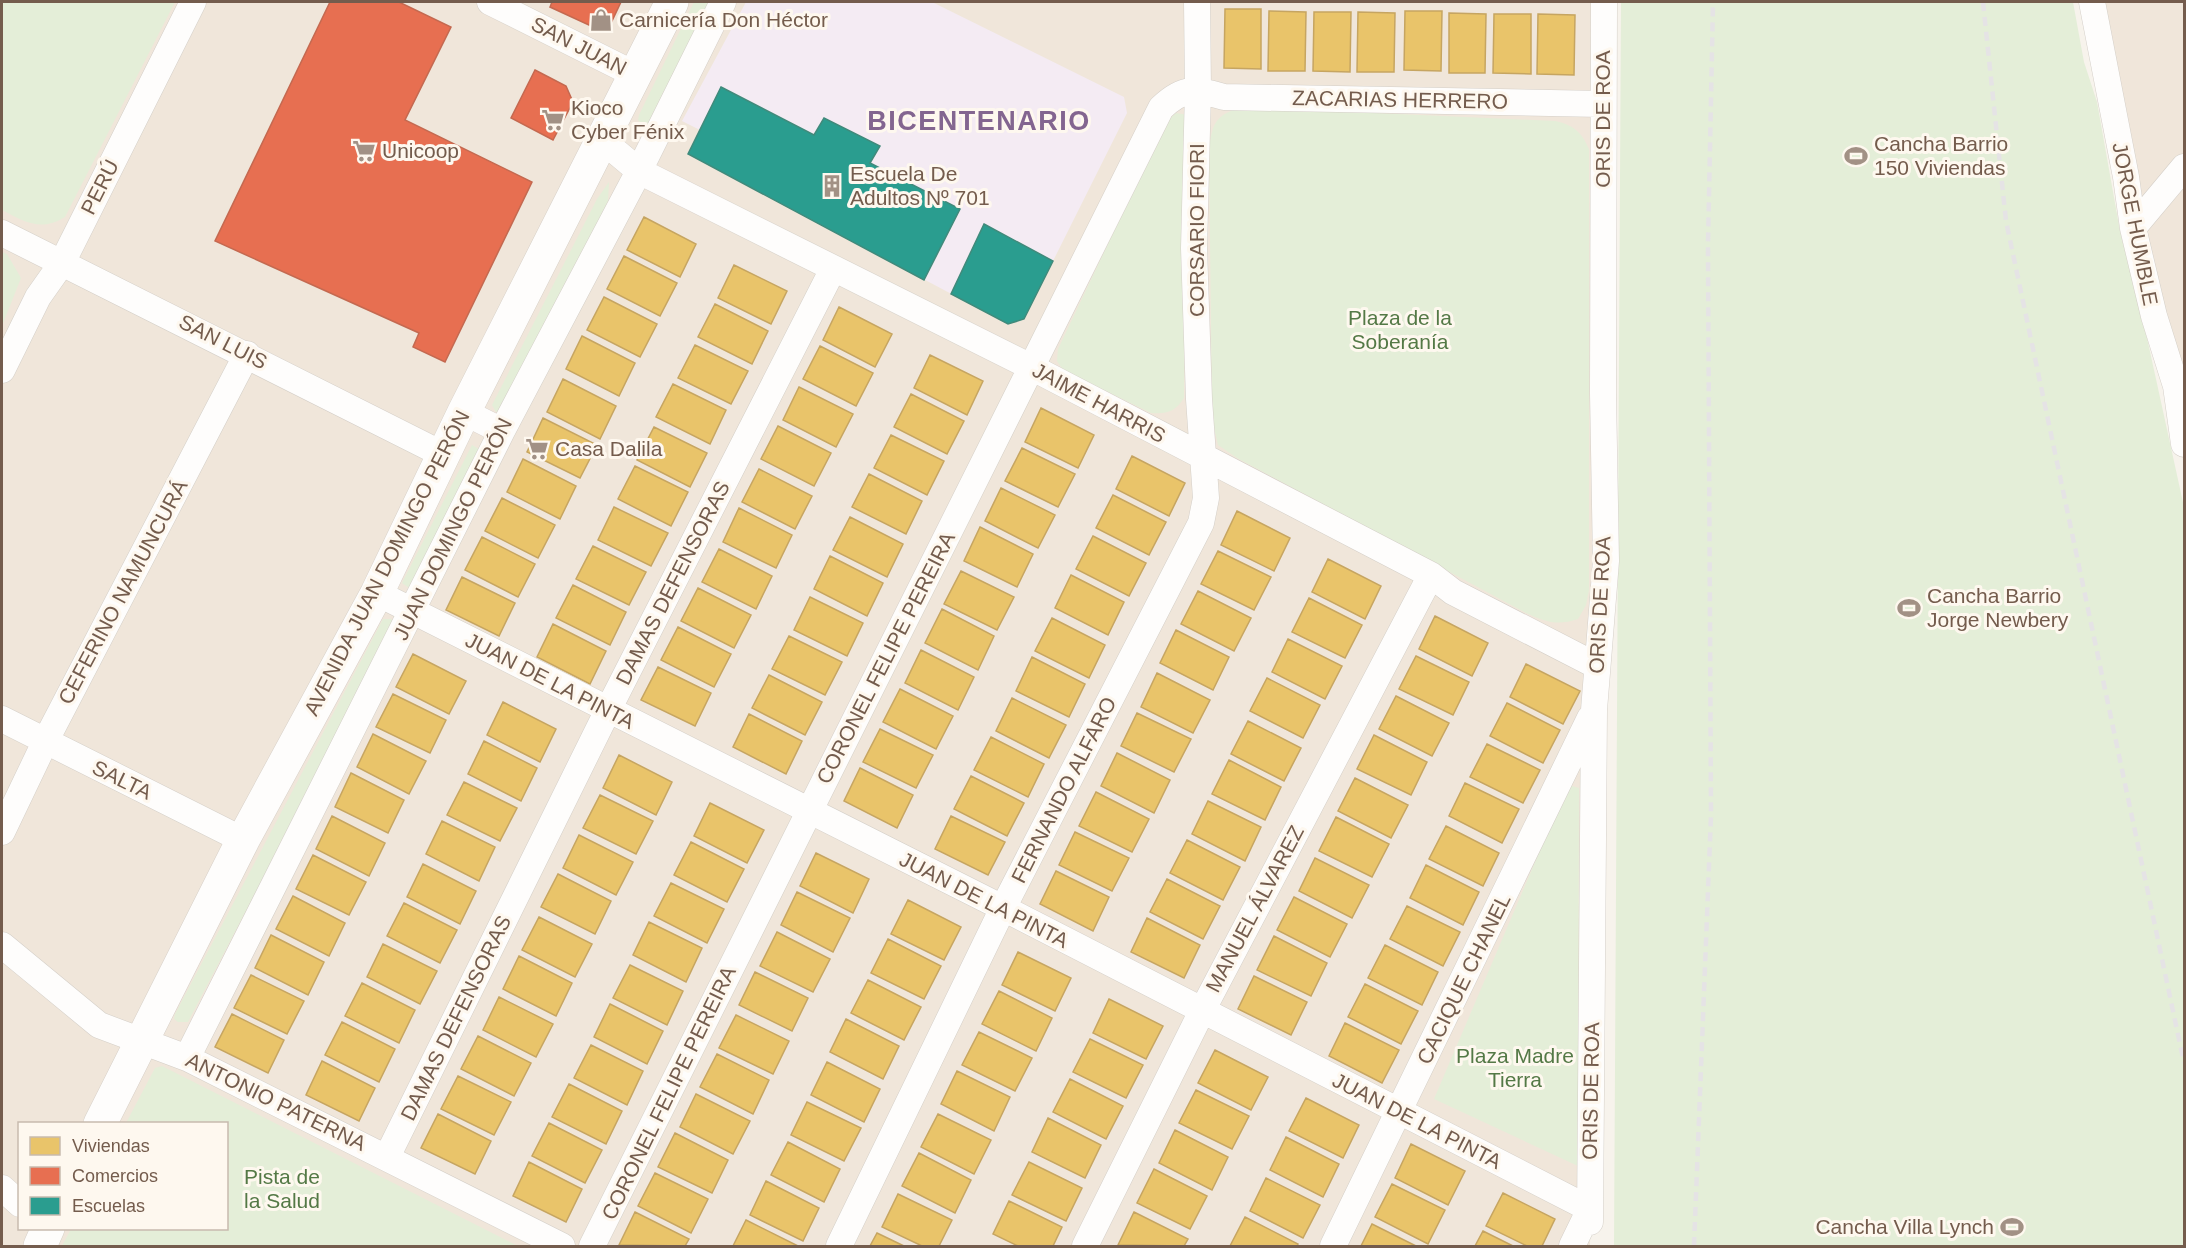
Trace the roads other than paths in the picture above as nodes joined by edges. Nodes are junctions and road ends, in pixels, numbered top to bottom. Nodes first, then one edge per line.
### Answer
1 (193, 2) edge
2 (490, 2) edge
3 (672, 2) edge
4 (723, 2) edge
5 (1197, 2) edge
6 (1604, 2) edge
7 (2092, 2) edge
8 (636, 75) junction
9 (1198, 90) junction
10 (1602, 104) junction
11 (602, 140) junction
12 (2184, 167) edge
13 (639, 171) junction
14 (2133, 228) junction
15 (2, 233) edge
16 (62, 263) junction
17 (833, 269) junction
18 (247, 354) junction
19 (1031, 367) junction
20 (2, 370) edge
21 (2180, 390) edge
22 (464, 412) junction
23 (502, 431) junction
24 (2184, 444) edge
25 (444, 455) junction
26 (1204, 459) junction
27 (1431, 575) junction
28 (377, 593) junction
29 (412, 611) junction
30 (1597, 666) junction
31 (608, 710) junction
32 (1594, 710) junction
33 (2, 719) edge
34 (45, 742) junction
35 (808, 812) junction
36 (2, 832) edge
37 (243, 840) junction
38 (1003, 908) junction
39 (2, 945) edge
40 (1202, 1011) junction
41 (141, 1039) junction
42 (187, 1058) junction
43 (1400, 1112) junction
44 (101, 1122) edge
45 (387, 1157) junction
46 (2, 1188) edge
47 (18, 1202) edge
48 (1590, 1209) junction
49 (47, 1230) edge
50 (40, 1246) edge
51 (562, 1246) edge
52 (592, 1246) edge
53 (839, 1246) edge
54 (1085, 1246) edge
55 (1333, 1246) edge
56 (1572, 1246) edge
57 (1590, 1246) edge

1 - 16 street, PERÚ
2 - 8 street, SAN JUAN
3 - 8 main road, AVENIDA JUAN DOMINGO PERÓN
4 - 13 street, JUAN DOMINGO PERÓN
5 - 9 street, CORSARIO FIORI
6 - 10 street, ORIS DE ROA
7 - 14 street, JORGE HUMBLE
8 - 11 main road, AVENIDA JUAN DOMINGO PERÓN
9 - 10 street, ZACARIAS HERRERO
9 - 19 street, CORONEL FELIPE PEREIRA
9 - 26 street, CORSARIO FIORI
10 - 30 street, ORIS DE ROA
11 - 13 street, JAIME HARRIS
11 - 22 main road, AVENIDA JUAN DOMINGO PERÓN
12 - 14 street
13 - 17 street, JAIME HARRIS
13 - 23 street, JUAN DOMINGO PERÓN
14 - 21 street, JORGE HUMBLE
15 - 16 street, SAN LUIS
16 - 18 street, SAN LUIS
16 - 20 street, PERÚ
17 - 19 street, JAIME HARRIS
17 - 31 street, DAMAS DEFENSORAS
18 - 25 street, SAN LUIS
18 - 34 street, CEFERINO NAMUNCURÁ
19 - 26 street, JAIME HARRIS
19 - 35 street, CORONEL FELIPE PEREIRA
21 - 24 street, JORGE HUMBLE
22 - 23 street
22 - 25 main road, AVENIDA JUAN DOMINGO PERÓN
23 - 29 street, JUAN DOMINGO PERÓN
25 - 28 main road, AVENIDA JUAN DOMINGO PERÓN
26 - 27 street, JAIME HARRIS
26 - 38 street, FERNANDO ALFARO
27 - 30 street, JAIME HARRIS
27 - 40 street, MANUEL ÁLVAREZ
28 - 29 street, JUAN DE LA PINTA
28 - 37 main road, AVENIDA JUAN DOMINGO PERÓN
29 - 31 street, JUAN DE LA PINTA
29 - 42 street, JUAN DOMINGO PERÓN
30 - 32 street, ORIS DE ROA
31 - 35 street, JUAN DE LA PINTA
31 - 45 street, DAMAS DEFENSORAS
32 - 43 street, CACIQUE CHANEL
32 - 48 street, ORIS DE ROA
33 - 34 street, SALTA
34 - 36 street, CEFERINO NAMUNCURÁ
34 - 37 street, SALTA
35 - 38 street, JUAN DE LA PINTA
35 - 52 street, CORONEL FELIPE PEREIRA
37 - 41 main road, AVENIDA JUAN DOMINGO PERÓN
38 - 40 street, JUAN DE LA PINTA
38 - 53 street, FERNANDO ALFARO
39 - 41 street, ANTONIO PATERNA
40 - 43 street, JUAN DE LA PINTA
40 - 54 street, MANUEL ÁLVAREZ
41 - 42 street, ANTONIO PATERNA
41 - 44 main road, AVENIDA JUAN DOMINGO PERÓN
42 - 45 street, ANTONIO PATERNA
43 - 48 street, JUAN DE LA PINTA
43 - 55 street, CACIQUE CHANEL
45 - 51 street, ANTONIO PATERNA
46 - 47 street
48 - 56 street, ORIS DE ROA
48 - 57 street, ORIS DE ROA
49 - 50 main road

